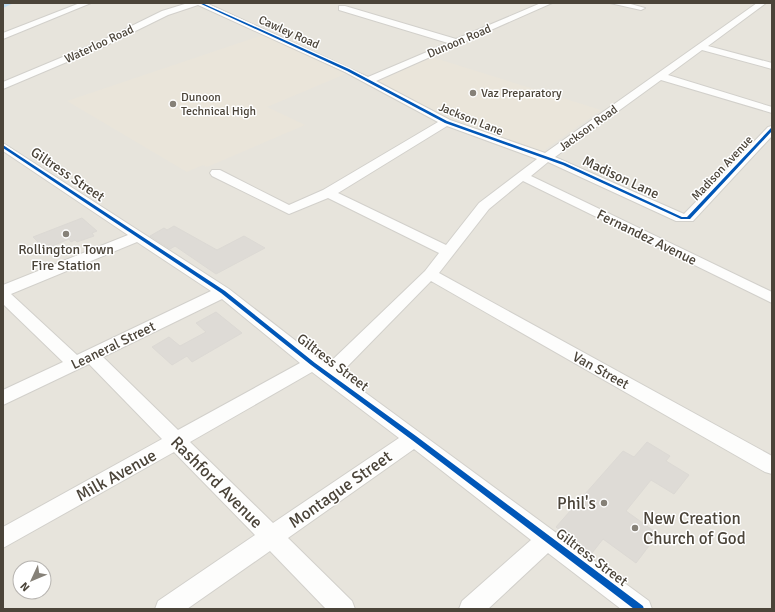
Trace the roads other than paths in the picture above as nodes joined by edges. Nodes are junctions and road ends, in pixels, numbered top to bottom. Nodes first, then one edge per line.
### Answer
1 (87, 3) edge
2 (196, 3) edge
3 (200, 3) edge
4 (548, 3) edge
5 (614, 3) edge
6 (762, 3) edge
7 (342, 8) dead end
8 (641, 8) dead end
9 (3, 36) edge
10 (456, 42) junction
11 (702, 47) junction
12 (772, 66) edge
13 (3, 75) edge
14 (660, 76) junction
15 (19, 80) junction
16 (369, 80) junction
17 (3, 86) edge
18 (772, 110) edge
19 (446, 122) junction
20 (772, 129) edge
21 (3, 146) edge
22 (547, 157) junction
23 (216, 172) dead end
24 (522, 176) junction
25 (328, 193) junction
26 (685, 219) joint
27 (138, 236) junction
28 (449, 252) junction
29 (430, 274) junction
30 (3, 291) edge
31 (223, 292) junction
32 (3, 295) edge
33 (772, 298) edge
34 (83, 359) junction
35 (321, 369) junction
36 (3, 398) edge
37 (414, 438) junction
38 (176, 441) junction
39 (772, 466) edge
40 (271, 537) junction
41 (3, 538) edge
42 (548, 539) junction
43 (167, 609) edge
44 (343, 609) edge
45 (471, 609) edge
46 (640, 609) edge

1 - 9 street
2 - 15 street, Waterloo Road
3 - 16 street, Cawley Road
4 - 10 street, Dunoon Road
5 - 8 street
6 - 11 street, Jackson Road
7 - 10 street
10 - 16 street, Dunoon Road
11 - 12 street
11 - 14 street, Jackson Road
13 - 15 street
14 - 18 street
14 - 22 street, Jackson Road
15 - 17 street, Waterloo Road
16 - 19 street, Jackson Lane
19 - 22 street, Jackson Lane
19 - 25 street
20 - 26 street, Madison Avenue
21 - 27 street, Giltress Street
22 - 24 street, Jackson Road
22 - 26 street, Madison Lane
23 - 25 street
24 - 28 street, Jackson Road
24 - 33 street, Fernandez Avenue
25 - 28 street
27 - 30 street
27 - 31 street, Giltress Street
28 - 29 street, Jackson Road
29 - 35 street, Jackson Road
29 - 39 street, Van Street
31 - 34 street, Leaneral Street
31 - 35 street, Giltress Street
32 - 34 street, Rashford Avenue
34 - 36 street, Leaneral Street
34 - 38 street, Rashford Avenue
35 - 37 street, Giltress Street
35 - 38 street, Milk Avenue
37 - 40 street, Montague Street
37 - 42 street, Giltress Street
38 - 40 street, Rashford Avenue
38 - 41 street, Milk Avenue
40 - 43 street, Montague Street
40 - 44 street, Rashford Avenue
42 - 45 street
42 - 46 street, Giltress Street

